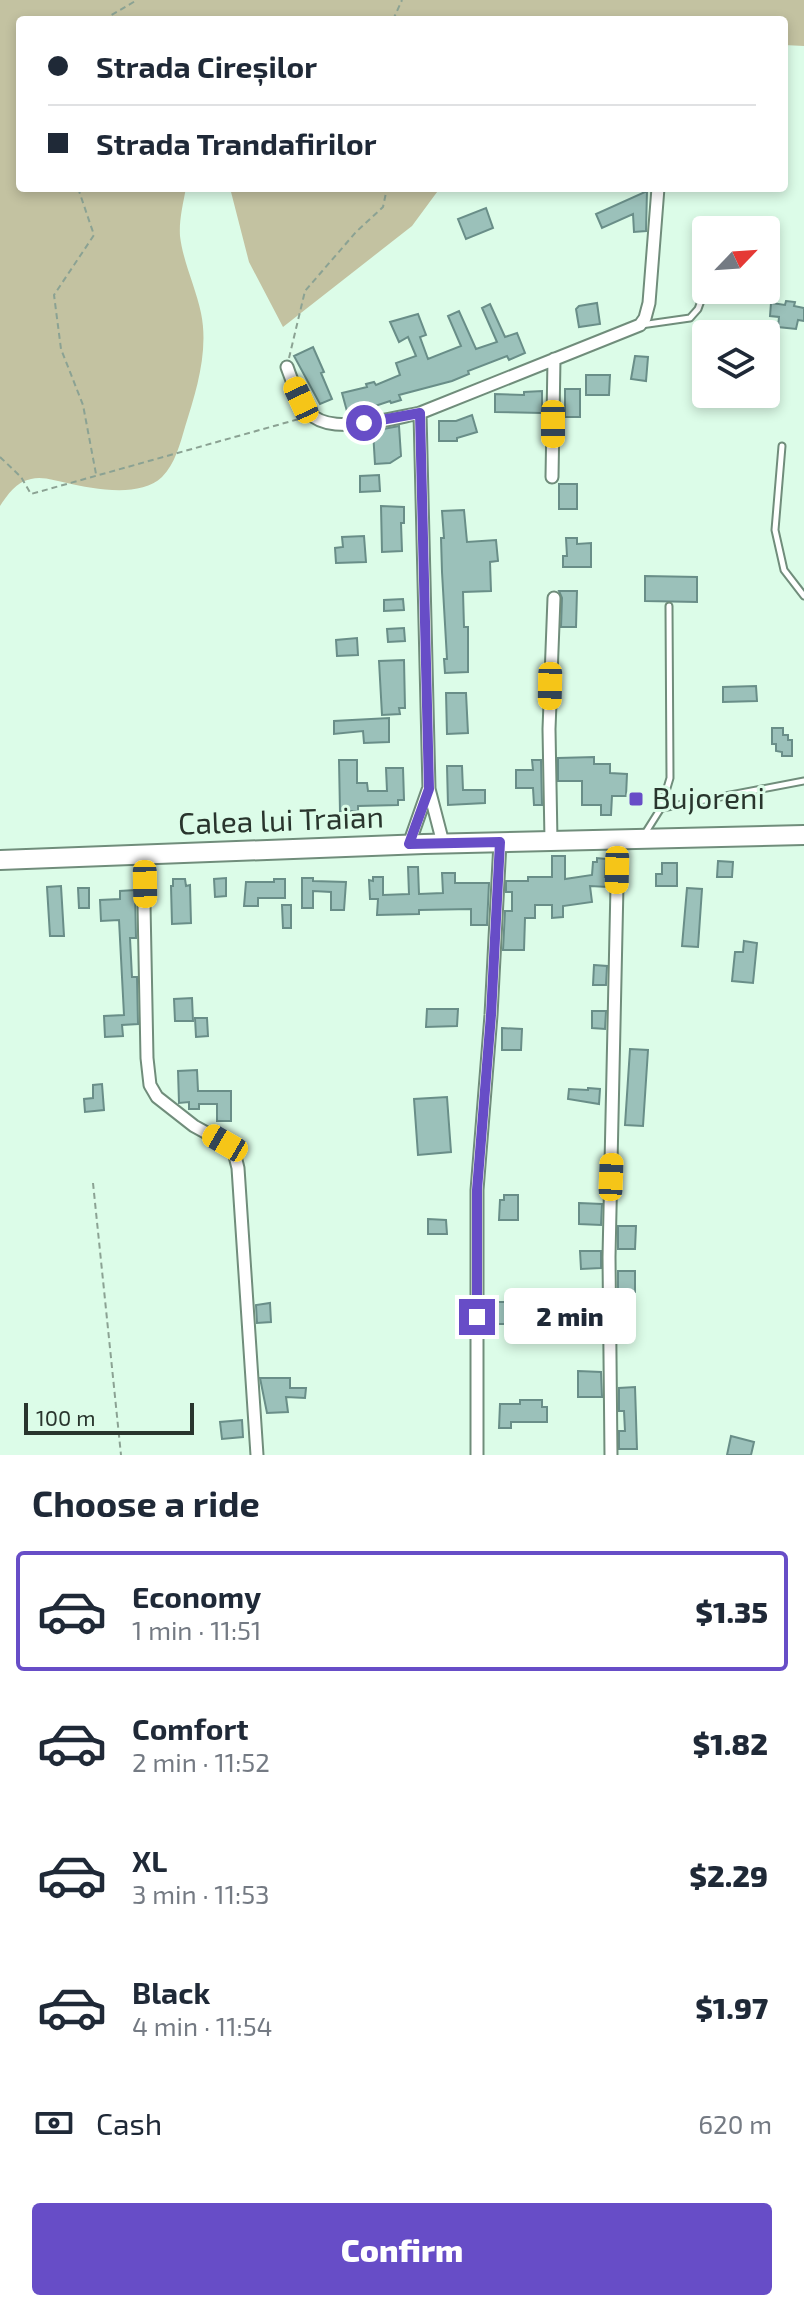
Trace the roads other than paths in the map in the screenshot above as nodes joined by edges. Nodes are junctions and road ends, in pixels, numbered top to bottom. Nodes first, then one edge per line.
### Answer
1 (658, 192) edge
2 (700, 304) edge
3 (640, 325) junction
4 (554, 359) junction
5 (287, 367) road end
6 (420, 413) junction
7 (782, 446) dead end
8 (552, 477) dead end
9 (804, 596) edge
10 (554, 598) dead end
11 (669, 606) dead end
12 (804, 781) edge
13 (429, 789) junction
14 (661, 808) junction
15 (804, 835) edge
16 (642, 838) junction
17 (618, 839) junction
18 (551, 840) junction
19 (500, 842) junction
20 (443, 843) junction
21 (409, 844) junction
22 (143, 854) junction
23 (0, 860) edge
24 (257, 1455) edge
25 (477, 1455) edge
26 (611, 1455) edge

1 - 3 street
2 - 3 lane
3 - 4 street
4 - 6 street
4 - 8 street
5 - 6 street
6 - 13 street
7 - 9 lane
10 - 18 street
11 - 14 lane
12 - 14 lane
13 - 20 street
13 - 21 street
14 - 16 lane
15 - 16 highway, Calea lui Traian
16 - 17 highway, Calea lui Traian
17 - 18 highway, Calea lui Traian
17 - 26 street
18 - 19 highway, Calea lui Traian
19 - 20 highway, Calea lui Traian
19 - 25 street
20 - 21 highway, Calea lui Traian
21 - 22 highway, Calea lui Traian
22 - 23 highway, Calea lui Traian
22 - 24 street

